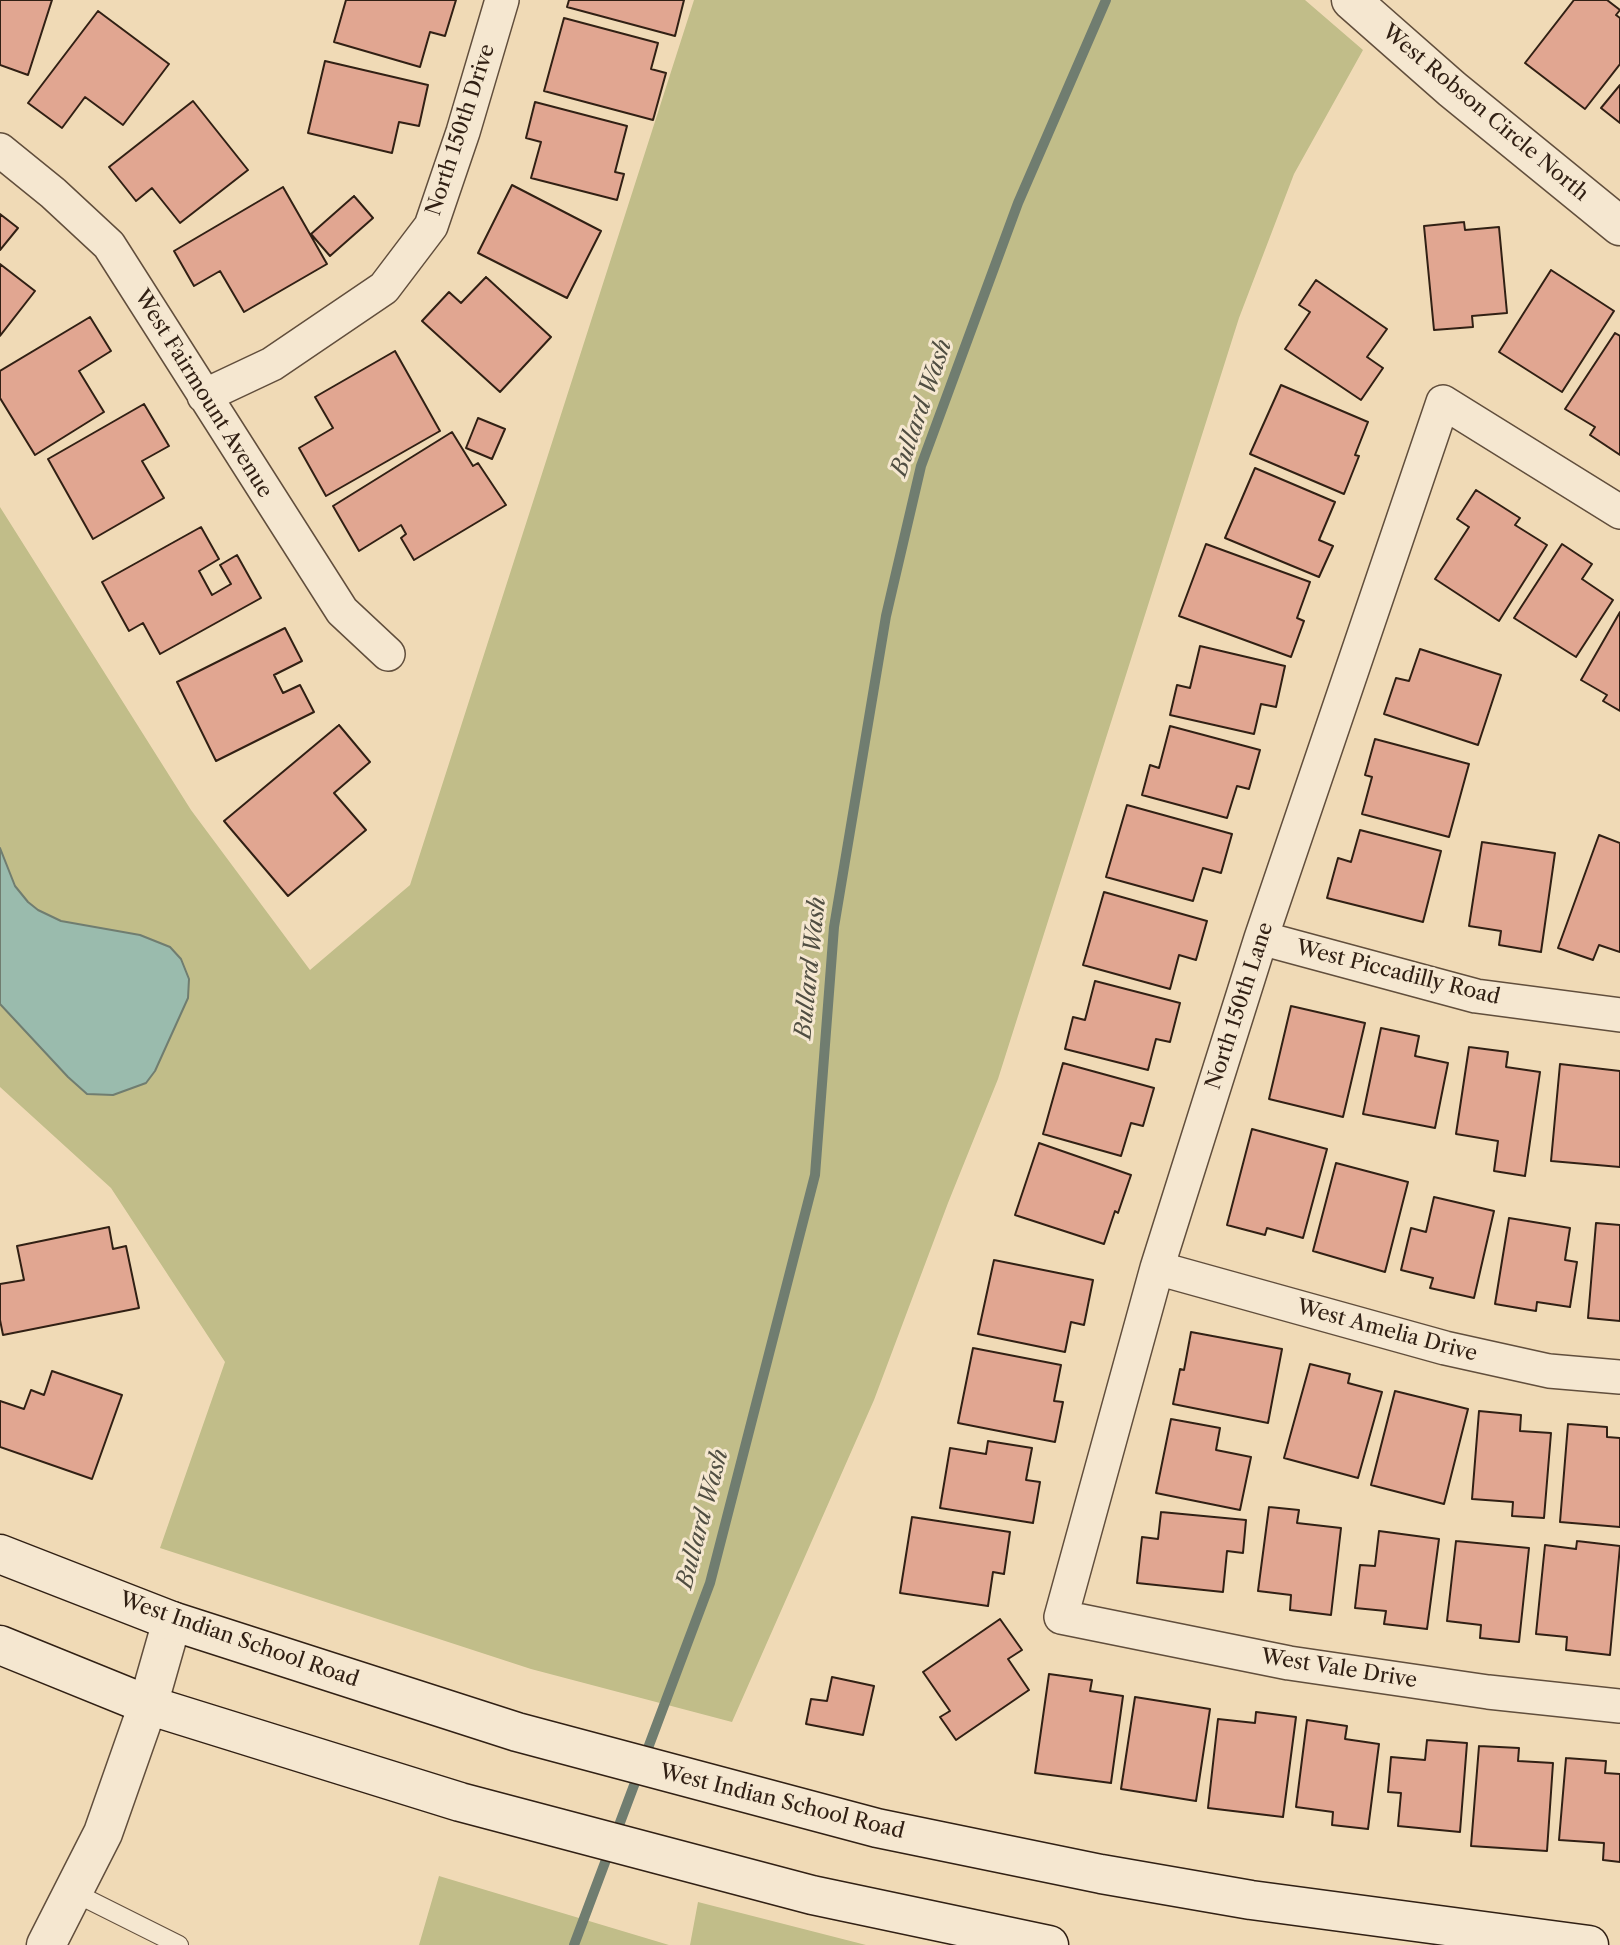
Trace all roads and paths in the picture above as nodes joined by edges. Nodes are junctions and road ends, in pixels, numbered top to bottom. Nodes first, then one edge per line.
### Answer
1 (502, 0) edge
2 (1351, 0) edge
3 (0, 150) edge
4 (1620, 226) edge
5 (204, 396) junction
6 (1620, 512) edge
7 (388, 654) dead end
8 (1261, 938) junction
9 (1620, 1015) edge
10 (1157, 1268) junction
11 (1620, 1377) edge
12 (0, 1553) edge
13 (1061, 1617) joint
14 (172, 1621) junction
15 (0, 1645) edge
16 (148, 1705) junction
17 (1620, 1706) edge
18 (73, 1892) junction
19 (46, 1945) edge
20 (179, 1945) edge
21 (1049, 1945) edge
22 (1589, 1945) edge

1 - 5 street, North 150th Drive
2 - 4 main road, West Robson Circle North
3 - 5 street, West Fairmount Avenue
5 - 7 street, West Fairmount Avenue
6 - 8 street, North 150th Lane
8 - 9 street, West Piccadilly Road
8 - 10 street, North 150th Lane
10 - 11 street, West Amelia Drive
10 - 13 street, North 150th Lane
12 - 14 main road, West Indian School Road
13 - 17 street, West Vale Drive
14 - 16 main road
14 - 22 main road, West Indian School Road
15 - 16 main road
16 - 18 main road
16 - 21 main road
18 - 19 main road
18 - 20 lane

